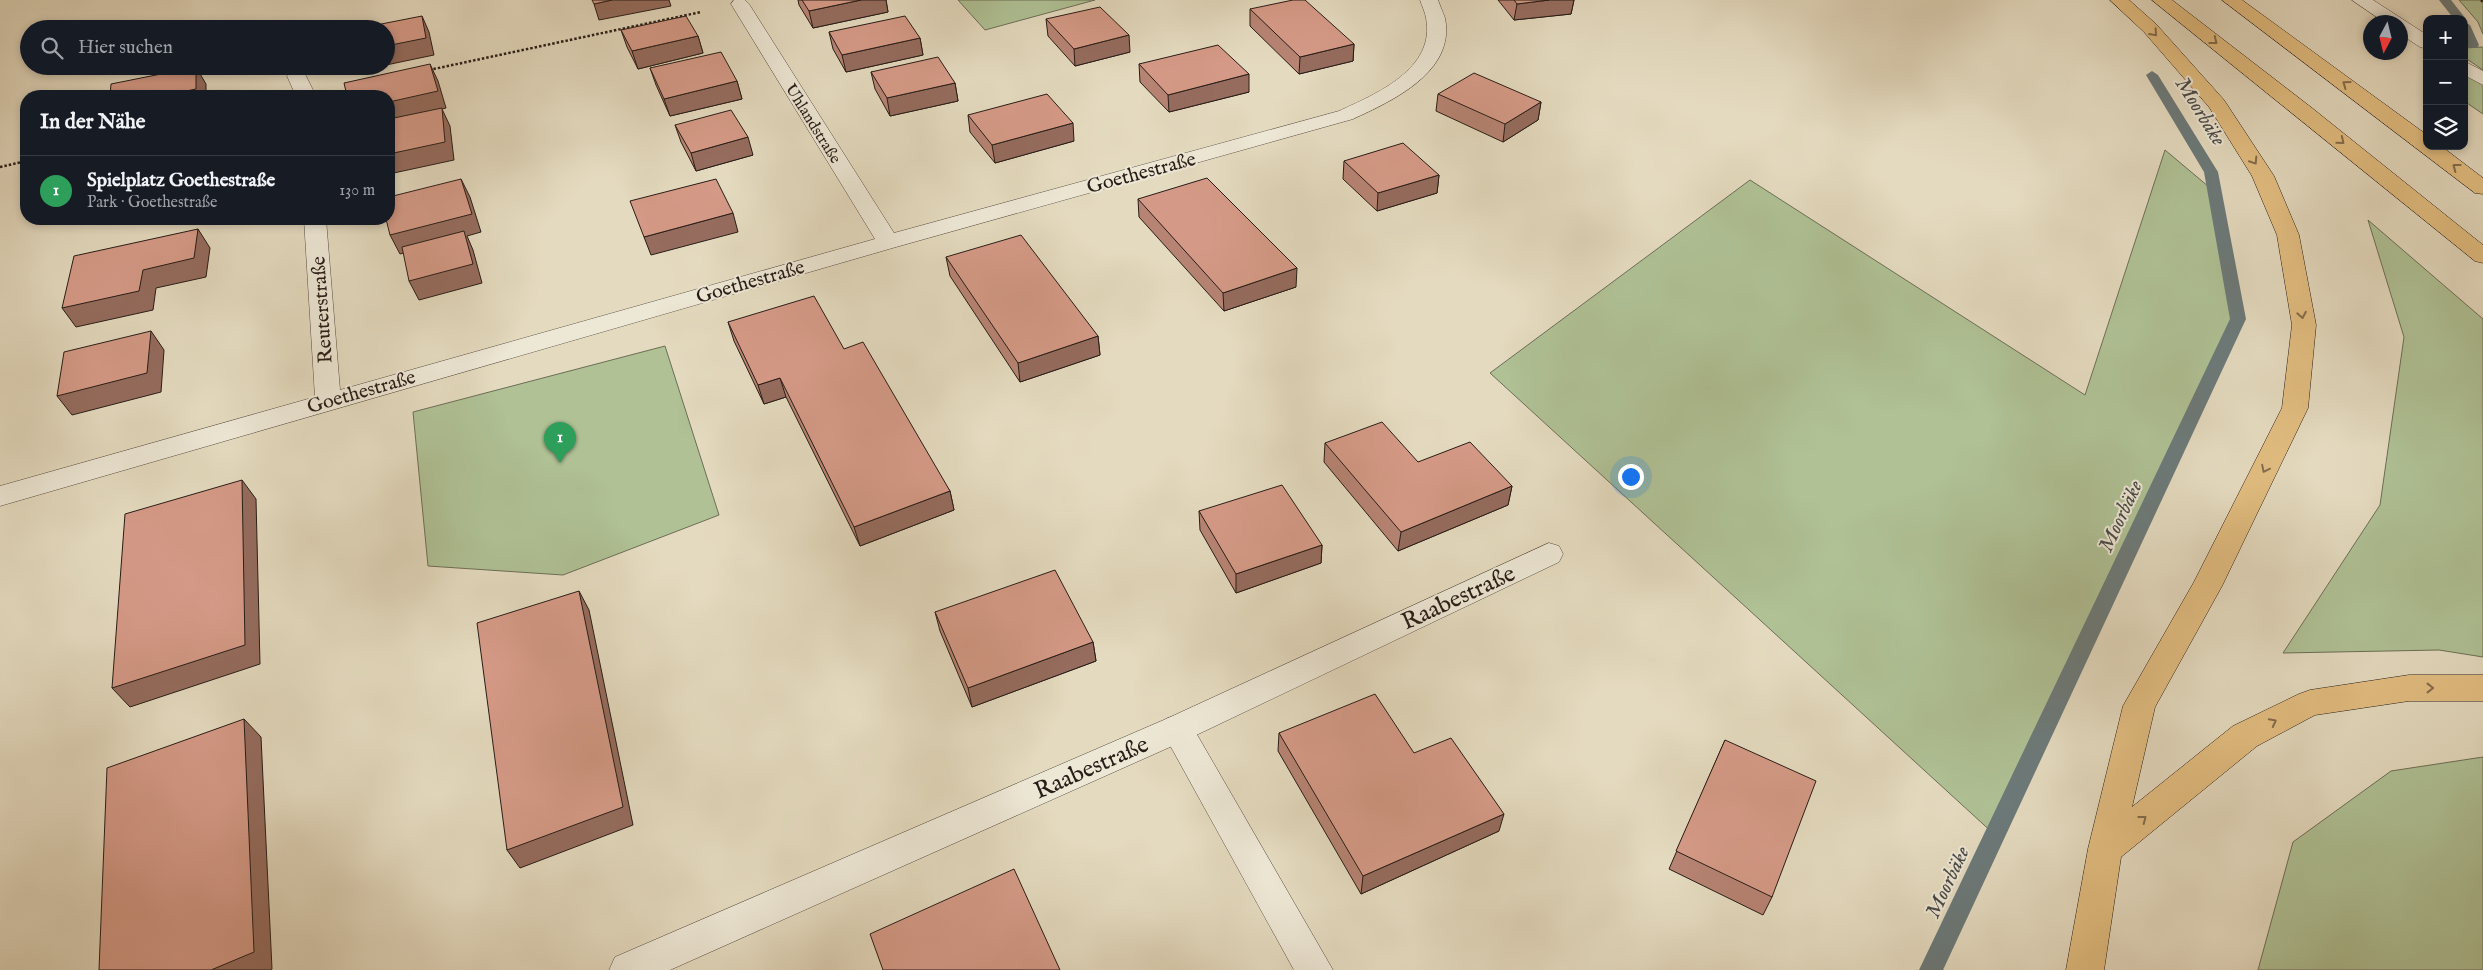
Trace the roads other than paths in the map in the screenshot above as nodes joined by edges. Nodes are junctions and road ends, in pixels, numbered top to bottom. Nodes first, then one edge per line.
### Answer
1 (1429, 0) edge
2 (2119, 0) edge
3 (2161, 0) edge
4 (2231, 0) edge
5 (2362, 0) edge
6 (740, 4) road end
7 (2385, 15) edge
8 (2408, 30) edge
9 (2423, 39) edge
10 (2468, 70) edge
11 (297, 76) dead end
12 (2483, 80) edge
13 (303, 90) edge
14 (2423, 142) edge
15 (2433, 150) edge
16 (2483, 188) edge
17 (315, 225) edge
18 (888, 242) junction
19 (2483, 256) edge
20 (328, 401) junction
21 (0, 496) edge
22 (1549, 554) dead end
23 (2483, 688) edge
24 (1177, 729) junction
25 (2105, 849) junction
26 (644, 967) edge
27 (1314, 970) edge
28 (2085, 970) edge

1 - 18 street, Goethestraße
2 -> 25 highway
3 -> 19 highway
14 -> 4 highway
5 - 7 street
6 - 18 street, Uhlandstraße
8 - 9 street
10 - 12 street
11 - 13 street
16 -> 15 highway
17 - 20 street, Reuterstraße
18 - 20 street, Goethestraße
20 - 21 street, Goethestraße
22 - 24 street, Raabestraße
25 -> 23 highway
24 - 26 street, Raabestraße
24 - 27 street
25 - 28 highway

